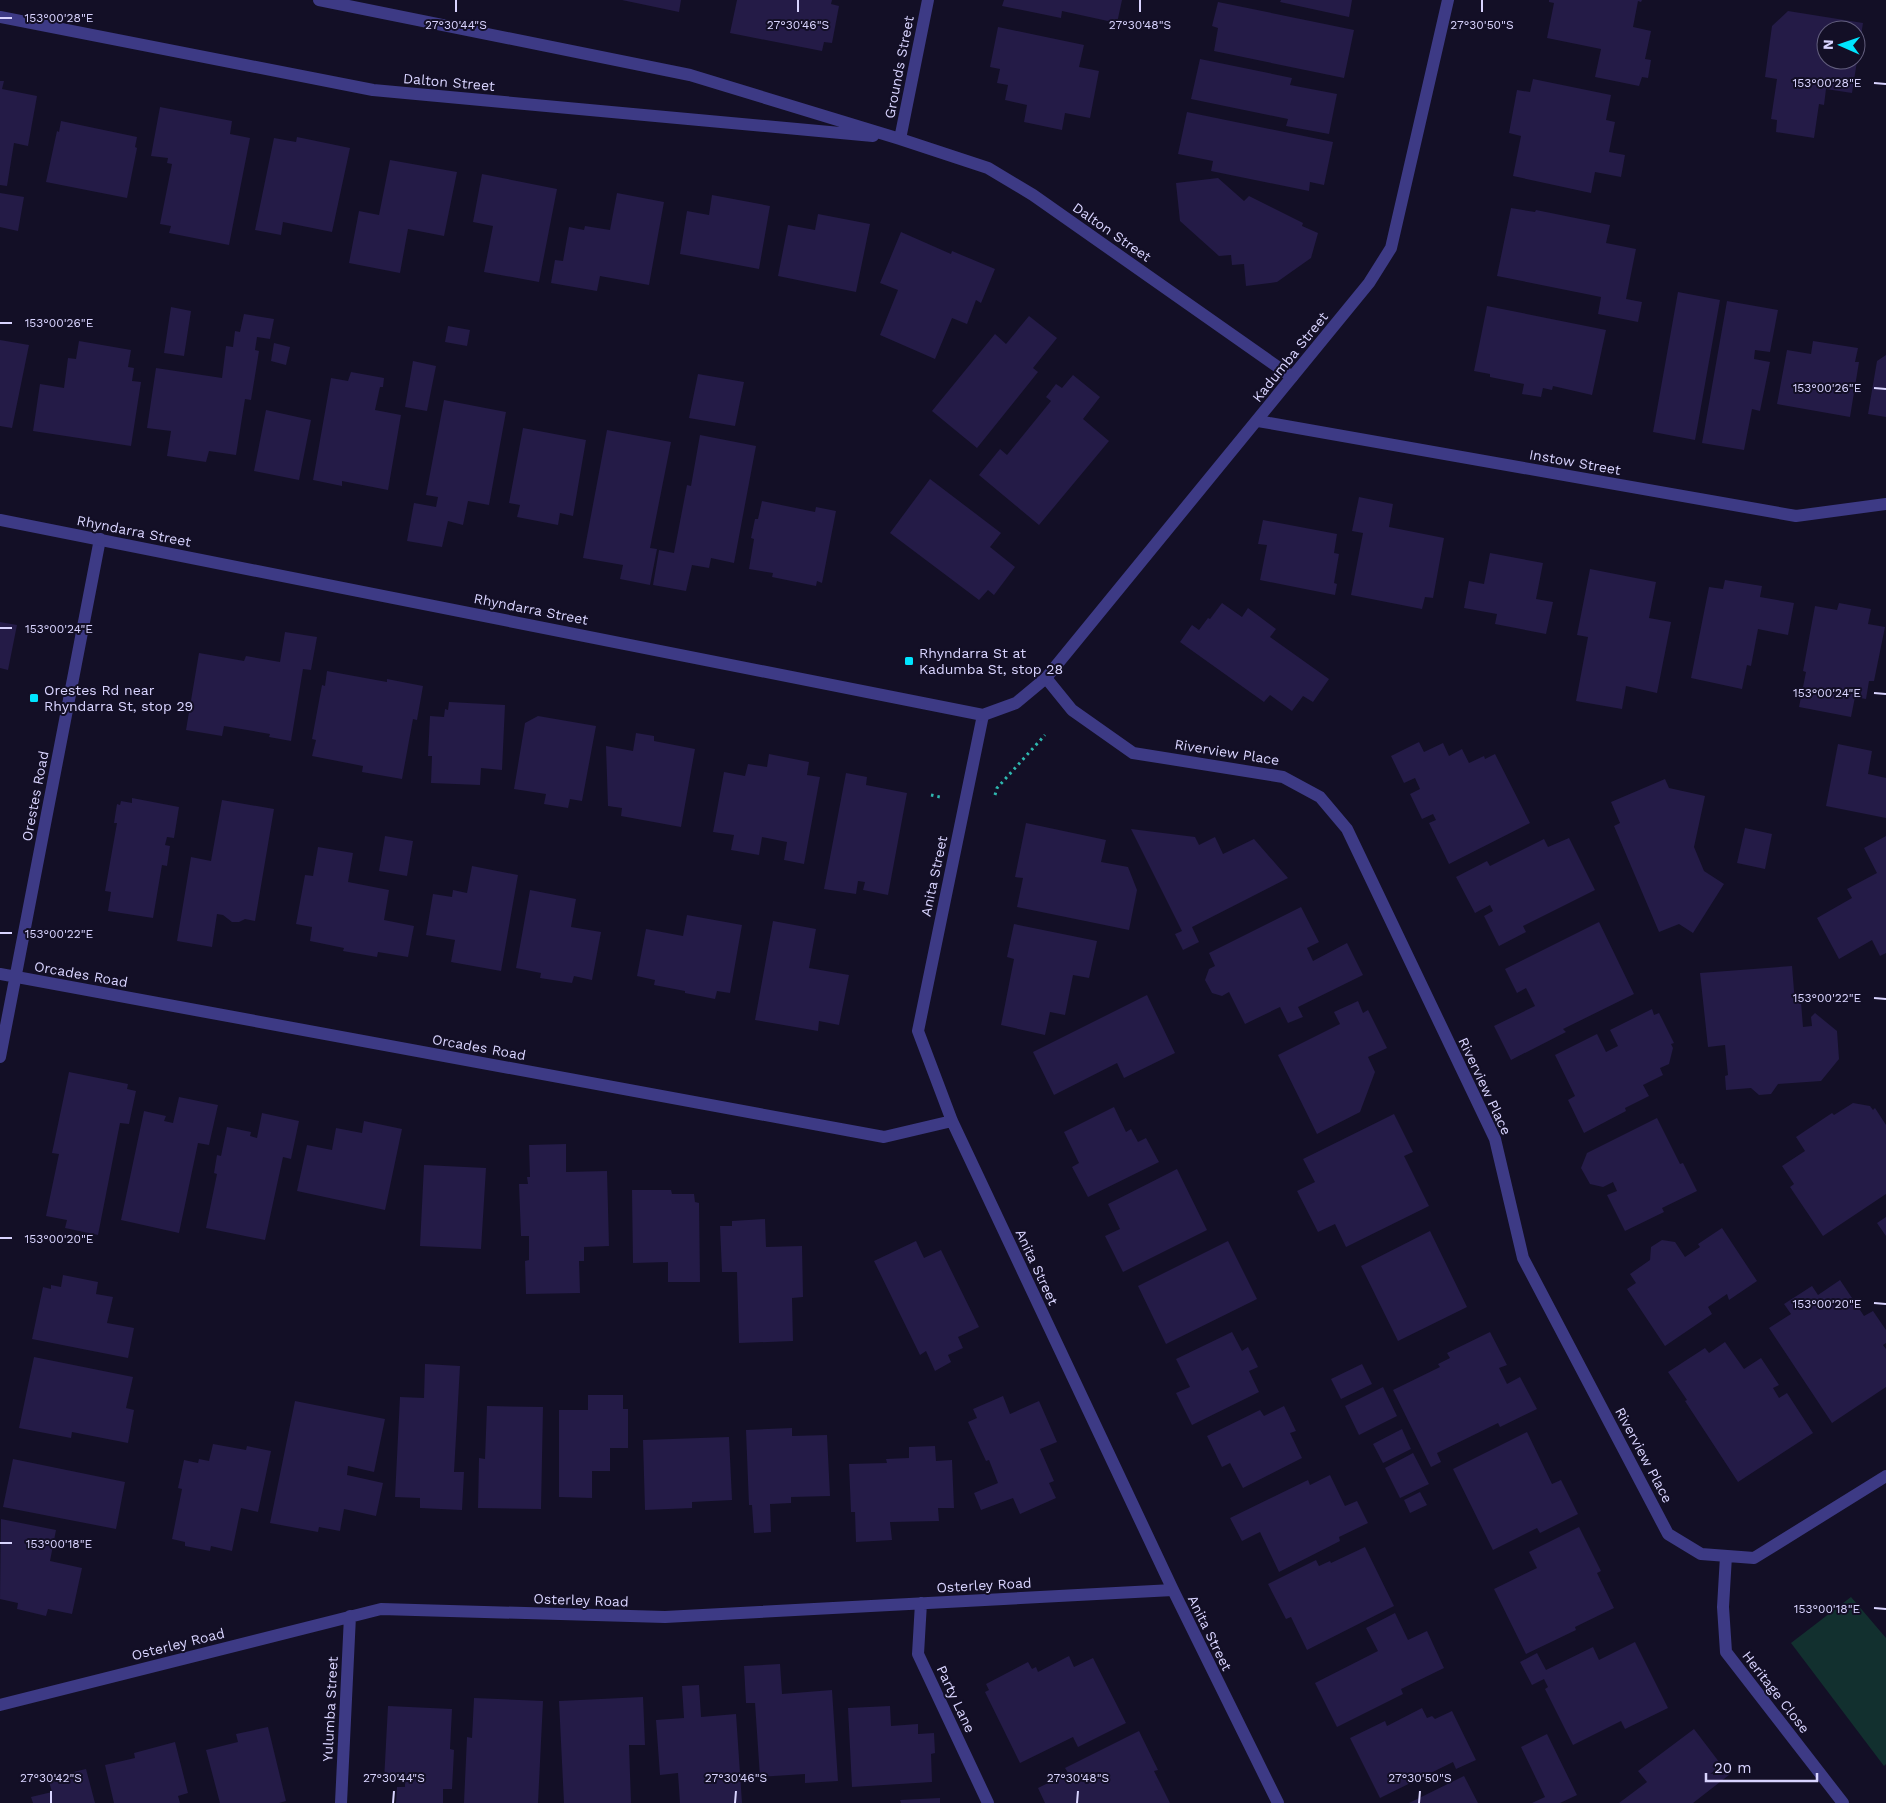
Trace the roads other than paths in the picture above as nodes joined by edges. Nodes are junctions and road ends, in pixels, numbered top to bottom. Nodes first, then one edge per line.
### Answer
1 (319, 0) edge
2 (928, 0) edge
3 (1448, 0) edge
4 (0, 17) edge
5 (900, 139) junction
6 (1292, 377) junction
7 (1258, 420) junction
8 (1886, 504) edge
9 (0, 520) edge
10 (100, 539) junction
11 (1046, 678) junction
12 (983, 714) junction
13 (0, 974) edge
14 (15, 977) junction
15 (0, 1057) edge
16 (952, 1121) junction
17 (1886, 1476) edge
18 (1726, 1556) junction
19 (1172, 1590) junction
20 (921, 1603) junction
21 (350, 1616) junction
22 (0, 1704) edge
23 (341, 1803) edge
24 (988, 1803) edge
25 (1278, 1803) edge
26 (1843, 1803) edge

1 - 5 street, Dalton Street
2 - 5 street, Grounds Street
3 - 6 street, Kadumba Street
4 - 5 street, Dalton Street
5 - 6 street, Dalton Street
6 - 7 street, Kadumba Street
7 - 8 street, Instow Street
7 - 11 street, Kadumba Street
9 - 10 street, Rhyndarra Street
10 - 12 street, Rhyndarra Street
10 - 14 street, Orestes Road
11 - 12 street, Rhyndarra Street
11 - 18 street, Riverview Place
12 - 16 street, Anita Street
13 - 14 street, Orcades Road
14 - 15 street, Orestes Road
14 - 16 street, Orcades Road
16 - 19 street, Anita Street
17 - 18 street, Riverview Place
18 - 26 street, Heritage Close
19 - 20 street, Osterley Road
19 - 25 street, Anita Street
20 - 21 street, Osterley Road
20 - 24 street, Party Lane
21 - 22 street, Osterley Road
21 - 23 street, Yulumba Street

